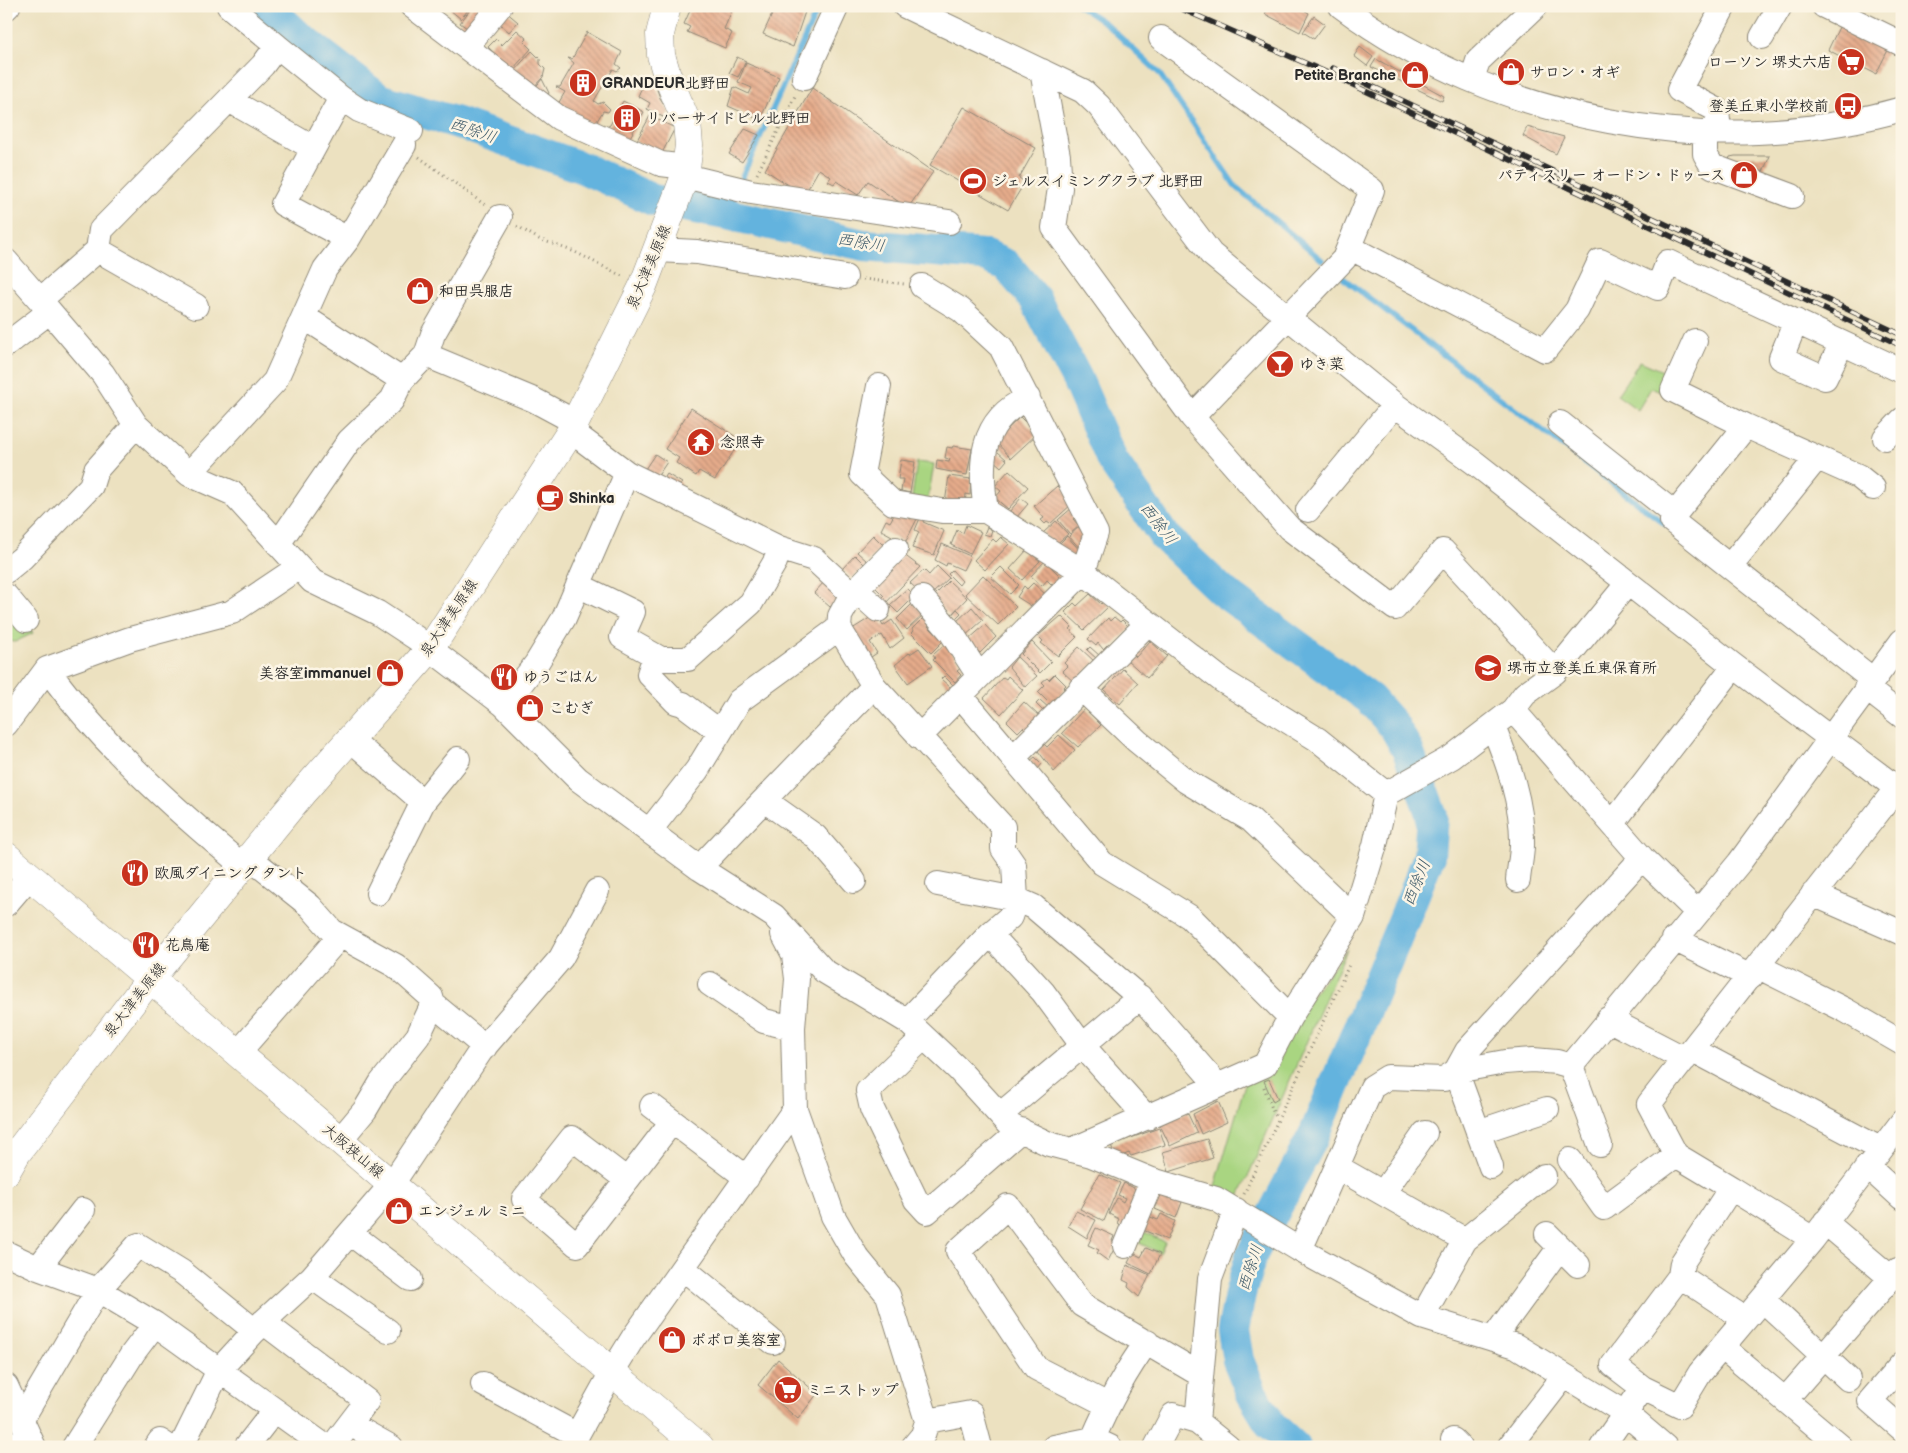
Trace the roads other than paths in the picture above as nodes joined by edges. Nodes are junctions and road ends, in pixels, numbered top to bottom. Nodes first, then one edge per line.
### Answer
1 (229, 6) edge
2 (412, 6) edge
3 (500, 6) edge
4 (667, 6) edge
5 (837, 6) edge
6 (905, 6) edge
7 (1536, 6) edge
8 (1724, 6) edge
9 (1780, 6) edge
10 (1824, 6) edge
11 (1355, 11) edge
12 (1762, 37) dead end
13 (1161, 38) dead end
14 (1902, 44) edge
15 (466, 47) junction
16 (282, 51) junction
17 (1042, 70) junction
18 (804, 78) road end
19 (1472, 79) junction
20 (341, 98) junction
21 (229, 100) junction
22 (1902, 109) edge
23 (1712, 132) junction
24 (313, 148) junction
25 (684, 175) junction
26 (1792, 196) dead end
27 (500, 217) dead end
28 (949, 222) dead end
29 (348, 239) junction
30 (660, 245) junction
31 (1349, 246) junction
32 (98, 250) junction
33 (6, 261) edge
34 (845, 277) road end
35 (922, 286) road end
36 (45, 306) junction
37 (196, 306) dead end
38 (304, 317) junction
39 (1286, 317) junction
40 (1796, 322) junction
41 (1695, 341) dead end
42 (1842, 343) junction
43 (6, 345) edge
44 (426, 355) junction
45 (1902, 371) edge
46 (402, 380) junction
47 (880, 386) dead end
48 (1028, 398) junction
49 (1395, 405) junction
50 (1192, 417) junction
51 (1902, 420) edge
52 (1560, 423) dead end
53 (136, 426) junction
54 (1746, 426) junction
55 (573, 427) junction
56 (1885, 438) dead end
57 (1816, 458) junction
58 (627, 473) junction
59 (189, 474) junction
60 (1873, 488) dead end
61 (1308, 510) dead end
62 (986, 511) junction
63 (1675, 514) junction
64 (278, 544) junction
65 (779, 548) junction
66 (896, 549) dead end
67 (1730, 566) junction
68 (299, 567) junction
69 (6, 571) edge
70 (1083, 572) junction
71 (1628, 583) junction
72 (578, 585) junction
73 (854, 592) junction
74 (6, 596) edge
75 (922, 598) dead end
76 (878, 610) dead end
77 (26, 620) dead end
78 (1148, 623) junction
79 (839, 628) junction
80 (1902, 641) edge
81 (430, 649) junction
82 (655, 656) junction
83 (1734, 666) junction
84 (47, 669) junction
85 (1556, 672) junction
86 (978, 676) junction
87 (1870, 684) junction
88 (874, 686) junction
89 (1081, 688) junction
90 (960, 695) junction
91 (504, 705) junction
92 (1514, 710) junction
93 (1902, 716) edge
94 (6, 724) edge
95 (1493, 726) junction
96 (720, 732) junction
97 (919, 737) junction
98 (1830, 737) junction
99 (350, 740) junction
100 (1014, 757) junction
101 (458, 759) dead end
102 (1899, 790) edge
103 (1389, 793) junction
104 (764, 800) junction
105 (423, 802) junction
106 (1613, 823) junction
107 (650, 830) junction
108 (6, 856) edge
109 (1642, 858) junction
110 (246, 862) junction
111 (699, 868) junction
112 (30, 876) junction
113 (1518, 880) dead end
114 (854, 882) dead end
115 (938, 884) dead end
116 (597, 891) dead end
117 (378, 893) dead end
118 (1813, 894) junction
119 (1016, 899) junction
120 (6, 904) edge
121 (1697, 912) junction
122 (774, 916) junction
123 (1353, 917) junction
124 (1902, 933) edge
125 (990, 934) junction
126 (340, 936) junction
127 (1674, 939) junction
128 (824, 971) junction
129 (1755, 972) junction
130 (150, 979) junction
131 (797, 979) junction
132 (710, 984) dead end
133 (1140, 998) junction
134 (433, 1004) junction
135 (1290, 1017) junction
136 (1608, 1019) junction
137 (792, 1028) junction
138 (915, 1029) junction
139 (1902, 1043) edge
140 (1082, 1044) junction
141 (485, 1047) junction
142 (238, 1053) junction
143 (1689, 1055) junction
144 (1571, 1066) junction
145 (1456, 1072) junction
146 (1218, 1086) junction
147 (652, 1106) dead end
148 (795, 1109) junction
149 (1547, 1110) dead end
150 (1000, 1115) junction
151 (1147, 1118) junction
152 (1902, 1122) edge
153 (671, 1123) junction
154 (1021, 1130) junction
155 (1478, 1132) junction
156 (1425, 1134) dead end
157 (340, 1140) junction
158 (1600, 1145) dead end
159 (1072, 1150) junction
160 (1676, 1155) junction
161 (10, 1157) edge
162 (1874, 1158) junction
163 (1570, 1160) dead end
164 (1337, 1167) junction
165 (1491, 1167) dead end
166 (1544, 1176) dead end
167 (747, 1178) junction
168 (627, 1180) junction
169 (1152, 1180) junction
170 (392, 1184) junction
171 (1731, 1188) junction
172 (1383, 1193) junction
173 (1902, 1198) edge
174 (83, 1210) dead end
175 (1242, 1214) junction
176 (1819, 1231) junction
177 (350, 1233) junction
178 (1465, 1240) junction
179 (1125, 1246) dead end
180 (1294, 1246) junction
181 (6, 1253) edge
182 (1578, 1265) dead end
183 (38, 1268) junction
184 (684, 1269) junction
185 (312, 1276) junction
186 (1680, 1276) junction
187 (410, 1278) dead end
188 (98, 1290) junction
189 (1763, 1300) junction
190 (1422, 1317) junction
191 (1745, 1319) junction
192 (155, 1324) junction
193 (259, 1326) junction
194 (388, 1331) dead end
195 (1493, 1339) junction
196 (773, 1342) dead end
197 (1147, 1342) junction
198 (1722, 1347) junction
199 (1822, 1356) junction
200 (1902, 1364) edge
201 (219, 1370) junction
202 (612, 1372) junction
203 (1201, 1375) junction
204 (1564, 1376) junction
205 (1848, 1378) dead end
206 (482, 1384) dead end
207 (6, 1386) edge
208 (1643, 1388) junction
209 (1785, 1400) junction
210 (1108, 1405) junction
211 (274, 1411) junction
212 (1624, 1412) junction
213 (22, 1419) junction
214 (1197, 1422) junction
215 (350, 1424) junction
216 (1902, 1429) edge
217 (925, 1438) edge
218 (6, 1441) edge
219 (576, 1441) edge
220 (1102, 1443) edge
221 (1225, 1445) edge
222 (12, 1447) edge
223 (34, 1447) edge
224 (74, 1447) edge
225 (156, 1447) edge
226 (169, 1447) edge
227 (181, 1447) edge
228 (246, 1447) edge
229 (326, 1447) edge
230 (332, 1447) edge
231 (391, 1447) edge
232 (700, 1447) edge
233 (980, 1447) edge
234 (1054, 1447) edge
235 (1156, 1447) edge
236 (1509, 1447) edge
237 (1602, 1447) edge
238 (1665, 1447) edge
239 (1841, 1447) edge

1 - 16 street
2 - 15 street
3 - 15 street
4 - 25 main road, 泉大津美原線
5 - 18 street
6 - 17 street
7 - 19 street
8 - 23 street
9 - 12 street
10 - 14 street
11 - 19 street
13 - 31 street
15 - 25 street
16 - 20 street
16 - 21 street
17 - 39 street
17 - 50 street
19 - 23 street
20 - 24 street
20 - 29 street
21 - 24 street
21 - 32 street
22 - 23 street
23 - 26 street
24 - 29 street
25 - 28 street
25 - 30 main road, 泉大津美原線
27 - 44 street
29 - 38 street
30 - 34 street
30 - 55 main road, 泉大津美原線
31 - 39 street
31 - 40 street
32 - 36 street
32 - 37 street
33 - 36 street
35 - 48 street
36 - 43 street
36 - 53 street
38 - 46 street
38 - 59 street
39 - 49 street
39 - 50 street
40 - 42 street
40 - 42 street
41 - 54 street
42 - 45 street
44 - 46 street
44 - 55 street
46 - 64 street
47 - 62 street
48 - 62 street
48 - 70 street
49 - 61 street
49 - 71 street
50 - 85 street
51 - 56 street
52 - 63 street
53 - 59 street
53 - 69 street
54 - 57 street
54 - 63 street
55 - 58 street
55 - 81 main road, 泉大津美原線
57 - 60 street
57 - 67 street
58 - 65 street
58 - 72 street
59 - 64 street
62 - 70 street
63 - 67 street
64 - 68 street
65 - 73 street
65 - 82 street
66 - 73 street
67 - 87 street
68 - 81 street
68 - 84 street
70 - 78 street
70 - 86 street
71 - 83 street
71 - 85 street
72 - 82 street
72 - 91 street
73 - 76 street
73 - 79 street
74 - 77 street
75 - 86 street
78 - 89 street
78 - 103 street
79 - 88 street
79 - 96 street
80 - 87 street
81 - 91 street
81 - 99 main road, 泉大津美原線
82 - 96 street
83 - 98 street
83 - 106 street
84 - 94 street
84 - 110 street
85 - 92 street
86 - 90 street
87 - 93 street
87 - 98 street
88 - 97 street
88 - 104 street
89 - 100 street
89 - 123 street
90 - 97 street
90 - 100 street
91 - 107 street
92 - 95 street
92 - 106 street
95 - 103 street
95 - 113 street
96 - 107 street
97 - 119 street
98 - 102 street
98 - 121 street
99 - 105 street
99 - 110 main road, 泉大津美原線
100 - 135 street
101 - 105 street
102 - 118 street
103 - 123 street
104 - 111 street
104 - 114 street
105 - 117 street
106 - 109 street
107 - 111 street
108 - 112 main road, 大阪狭山線
109 - 121 street
109 - 145 street
110 - 126 street
110 - 130 main road, 泉大津美原線
111 - 122 street
112 - 120 street
112 - 130 main road, 大阪狭山線
115 - 119 street
116 - 141 street
118 - 124 street
118 - 129 street
119 - 125 street
119 - 133 street
121 - 127 street
122 - 128 street
122 - 131 street
123 - 135 street
125 - 138 street
125 - 140 street
126 - 134 street
126 - 142 street
127 - 129 street
127 - 136 street
128 - 131 street
128 - 138 street
129 - 139 street
129 - 143 street
130 - 142 main road, 大阪狭山線
130 - 161 main road, 泉大津美原線
131 - 137 street
132 - 137 street
133 - 140 street
133 - 146 street
134 - 141 street
134 - 157 street
135 - 146 street
136 - 143 street
136 - 144 street
137 - 148 street
138 - 150 street
138 - 154 street
140 - 150 street
140 - 151 street
141 - 170 street
142 - 157 main road, 大阪狭山線
143 - 160 street
143 - 162 street
144 - 145 street
144 - 158 street
145 - 155 street
145 - 164 street
146 - 151 street
147 - 153 street
148 - 167 street
148 - 217 street
149 - 155 street
150 - 154 street
151 - 159 street
152 - 162 street
153 - 167 street
153 - 168 street
154 - 159 street
155 - 165 street
156 - 172 street
157 - 170 main road, 大阪狭山線
159 - 169 street
160 - 163 street
160 - 171 street
162 - 173 street
162 - 176 street
164 - 172 street
164 - 180 street
166 - 178 street
167 - 184 street
168 - 168 street
169 - 175 street
169 - 179 street
170 - 177 street
170 - 202 main road, 大阪狭山線
171 - 176 street
171 - 186 street
172 - 178 street
174 - 183 street
175 - 180 street
175 - 203 street
176 - 189 street
176 - 199 street
177 - 185 street
177 - 187 street
178 - 190 street
180 - 190 street
181 - 183 street
182 - 195 street
183 - 188 street
184 - 196 street
184 - 202 street
185 - 193 street
185 - 194 street
186 - 191 street
186 - 208 street
188 - 192 street
188 - 193 street
188 - 213 street
189 - 191 street
189 - 199 street
190 - 195 street
191 - 198 street
192 - 201 street
192 - 224 street
193 - 201 street
193 - 215 street
195 - 204 street
197 - 203 street
197 - 210 street
197 - 210 street
198 - 208 street
198 - 209 street
199 - 205 street
199 - 209 street
200 - 216 street
201 - 211 street
201 - 227 street
202 - 219 street
202 - 232 main road, 大阪狭山線
203 - 214 street
204 - 212 street
204 - 236 street
206 - 219 street
207 - 213 street
208 - 212 street
209 - 239 street
210 - 220 street
211 - 228 street
211 - 229 street
212 - 237 street
212 - 238 street
213 - 223 street
214 - 221 street
214 - 235 street
215 - 230 street
215 - 231 street
217 - 233 street
218 - 222 street
220 - 234 street
225 - 226 street

